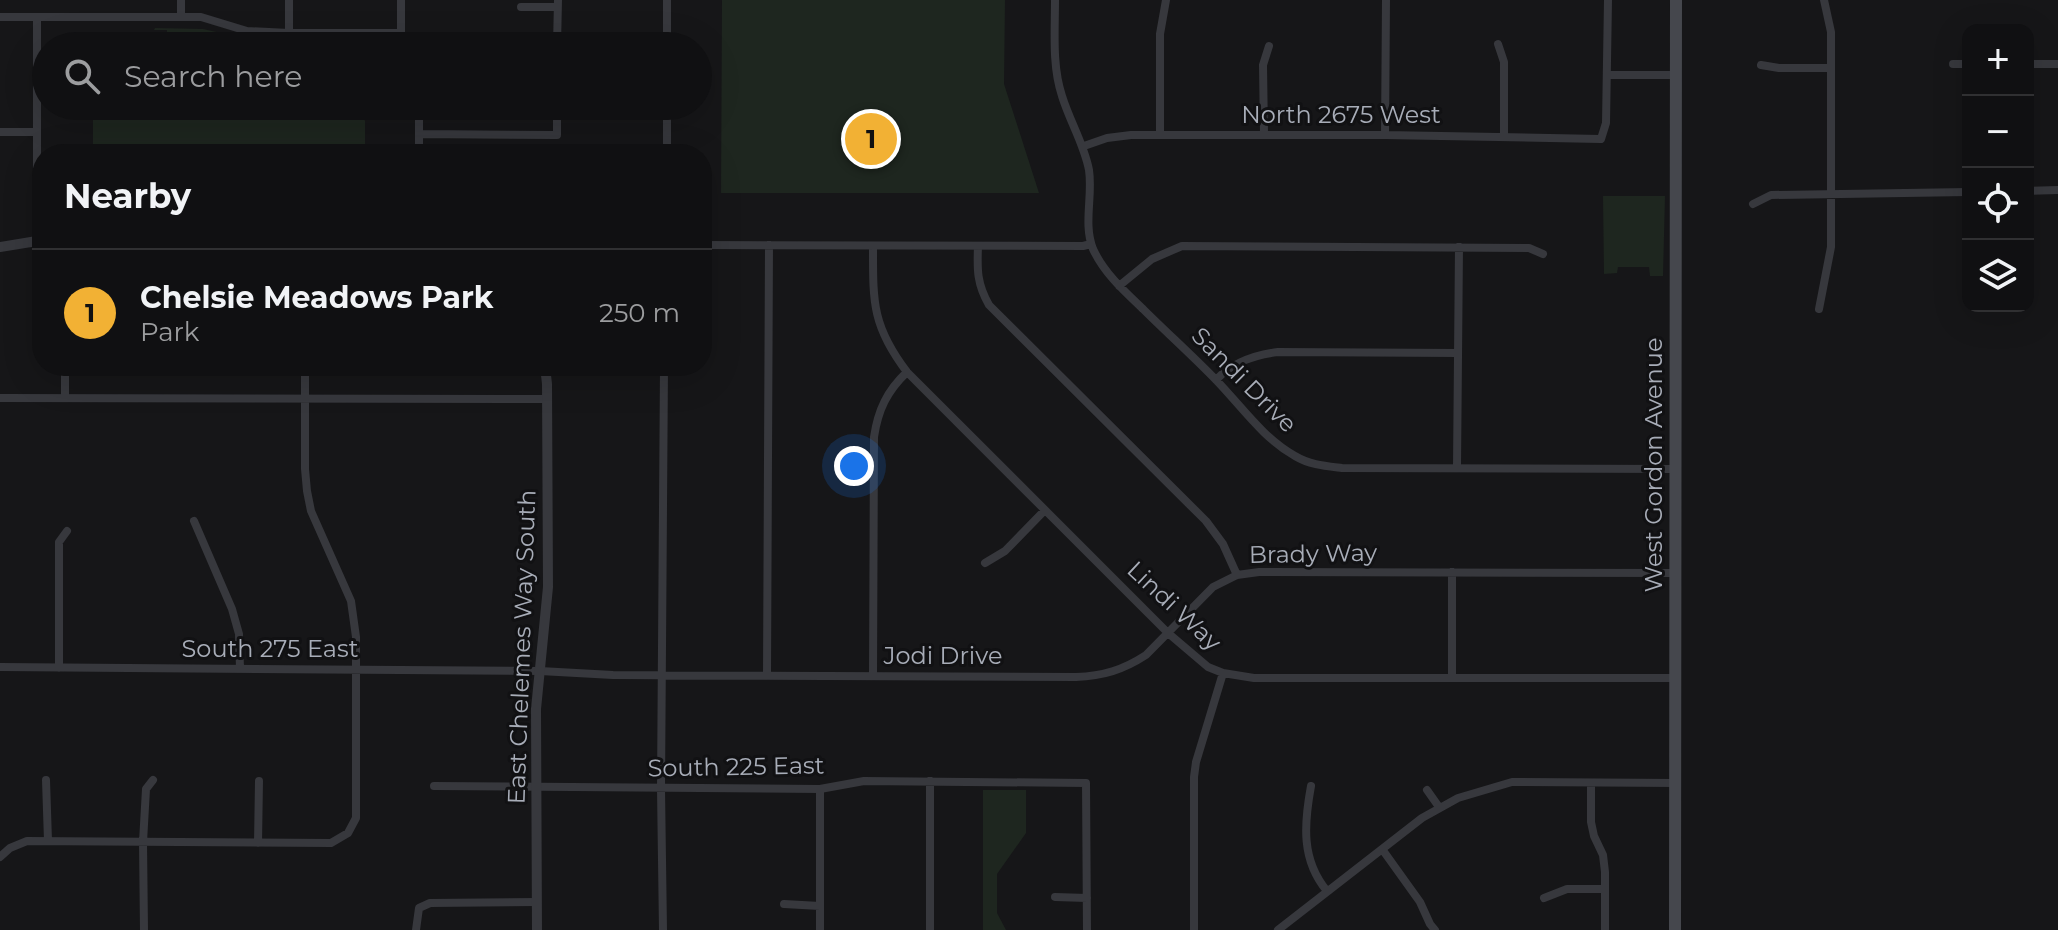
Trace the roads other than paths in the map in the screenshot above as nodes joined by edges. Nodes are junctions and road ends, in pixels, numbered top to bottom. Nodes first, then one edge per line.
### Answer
1 (181, 0) edge
2 (289, 0) edge
3 (401, 0) edge
4 (667, 0) edge
5 (1055, 0) edge
6 (1166, 0) edge
7 (1386, 0) edge
8 (1608, 0) edge
9 (1676, 0) edge
10 (1824, 0) edge
11 (558, 4) edge
12 (521, 7) dead end
13 (0, 17) edge
14 (37, 17) junction
15 (181, 17) junction
16 (37, 32) edge
17 (268, 32) edge
18 (289, 32) edge
19 (401, 32) edge
20 (557, 32) edge
21 (667, 32) edge
22 (1498, 44) dead end
23 (1269, 46) dead end
24 (1953, 64) dead end
25 (1962, 64) edge
26 (2034, 64) edge
27 (2058, 64) edge
28 (1761, 65) dead end
29 (1831, 68) junction
30 (1608, 75) junction
31 (1675, 75) junction
32 (37, 120) edge
33 (419, 120) edge
34 (557, 120) edge
35 (667, 120) edge
36 (0, 132) edge
37 (37, 132) junction
38 (419, 134) junction
39 (1264, 134) junction
40 (1160, 135) junction
41 (1385, 135) junction
42 (1504, 136) junction
43 (37, 144) edge
44 (419, 144) edge
45 (667, 144) edge
46 (1084, 146) junction
47 (2058, 190) edge
48 (2034, 191) edge
49 (1962, 192) edge
50 (1831, 195) junction
51 (1753, 204) dead end
52 (32, 242) edge
53 (1091, 244) junction
54 (712, 245) edge
55 (769, 245) junction
56 (978, 246) junction
57 (0, 247) edge
58 (873, 247) junction
59 (1459, 247) junction
60 (1543, 254) dead end
61 (1119, 286) junction
62 (1819, 309) dead end
63 (1458, 353) junction
64 (907, 372) junction
65 (65, 376) edge
66 (305, 376) edge
67 (546, 376) edge
68 (664, 376) edge
69 (1216, 380) junction
70 (0, 398) edge
71 (65, 398) junction
72 (305, 399) junction
73 (547, 399) junction
74 (1457, 467) junction
75 (1675, 469) junction
76 (1045, 510) junction
77 (194, 521) dead end
78 (67, 531) dead end
79 (985, 563) dead end
80 (1452, 572) junction
81 (1676, 573) junction
82 (1237, 575) junction
83 (1168, 633) junction
84 (0, 667) edge
85 (59, 668) junction
86 (240, 669) junction
87 (356, 669) junction
88 (540, 671) junction
89 (1223, 673) junction
90 (613, 675) joint
91 (767, 675) junction
92 (663, 676) junction
93 (873, 676) junction
94 (1452, 677) junction
95 (1676, 678) junction
96 (46, 780) dead end
97 (153, 780) dead end
98 (259, 781) dead end
99 (930, 781) junction
100 (1591, 783) junction
101 (1676, 783) junction
102 (434, 786) dead end
103 (1311, 786) dead end
104 (537, 787) junction
105 (661, 789) junction
106 (820, 789) junction
107 (1427, 790) dead end
108 (1439, 807) junction
109 (48, 841) junction
110 (143, 842) junction
111 (258, 843) junction
112 (1382, 849) junction
113 (0, 857) edge
114 (1605, 889) junction
115 (1327, 891) junction
116 (1055, 897) dead end
117 (1087, 898) junction
118 (1544, 898) dead end
119 (537, 902) junction
120 (784, 904) dead end
121 (820, 906) junction
122 (144, 930) edge
123 (416, 930) edge
124 (537, 930) edge
125 (663, 930) edge
126 (820, 930) edge
127 (930, 930) edge
128 (1087, 930) edge
129 (1194, 930) edge
130 (1278, 930) edge
131 (1435, 930) edge
132 (1605, 930) edge
133 (1675, 930) edge

1 - 15 street
2 - 18 street
3 - 19 street
4 - 21 street
5 - 46 street
6 - 40 street
7 - 41 street
8 - 30 street
9 - 31 main road, West Gordon Avenue
10 - 29 street
11 - 12 street
11 - 20 street
13 - 14 street
14 - 15 street
14 - 16 street
15 - 17 street
22 - 42 street
23 - 39 street
24 - 25 street
26 - 27 street
28 - 29 street
29 - 50 street
30 - 31 street
30 - 42 street, North 2675 West
31 - 75 main road, West Gordon Avenue
32 - 37 street
33 - 38 street
34 - 38 street
35 - 45 street
36 - 37 street
37 - 43 street
38 - 44 street
39 - 40 street, North 2675 West
39 - 41 street, North 2675 West
40 - 46 street, North 2675 West
41 - 42 street, North 2675 West
46 - 53 street
47 - 48 street
49 - 50 street
50 - 51 street
50 - 62 street
52 - 57 street
53 - 56 street
53 - 61 street, Sandi Drive
54 - 55 street
55 - 58 street
55 - 91 street
56 - 58 street
56 - 82 street, Brady Way
58 - 64 street, Lindi Way
59 - 60 street
59 - 61 street
59 - 63 street
61 - 69 street, Sandi Drive
63 - 69 street
63 - 74 street
64 - 76 street, Lindi Way
64 - 93 street
65 - 71 street
66 - 72 street
67 - 73 street, East Chelemes Way South
68 - 92 street
69 - 74 street, Sandi Drive
70 - 71 street
71 - 72 street
72 - 73 street
72 - 87 street
73 - 88 street, East Chelemes Way South
74 - 75 street, Sandi Drive
75 - 81 main road, West Gordon Avenue
76 - 79 street
76 - 83 street, Lindi Way
77 - 86 street
78 - 85 street
80 - 81 street, Brady Way
80 - 82 street, Brady Way
80 - 94 street
81 - 95 main road, West Gordon Avenue
82 - 83 street, Jodi Drive
83 - 89 street, Lindi Way
83 - 93 street, Jodi Drive
84 - 85 street, South 275 East
85 - 86 street, South 275 East
86 - 87 street, South 275 East
87 - 88 street, South 275 East
87 - 111 street
88 - 90 street, South 275 East
88 - 104 street, East Chelemes Way South
89 - 94 street, Lindi Way
89 - 129 street
90 - 92 street, Jodi Drive
91 - 92 street, Jodi Drive
91 - 93 street, Jodi Drive
92 - 105 street
94 - 95 street, Lindi Way
95 - 101 main road, West Gordon Avenue
96 - 109 street
97 - 110 street
98 - 111 street
99 - 106 street, South 225 East
99 - 117 street, South 225 East
99 - 127 street
100 - 101 street
100 - 108 street
100 - 114 street
101 - 133 main road, West Gordon Avenue
102 - 104 street, South 225 East
103 - 115 street
104 - 105 street, South 225 East
104 - 119 street, East Chelemes Way South
105 - 106 street, South 225 East
105 - 125 street
106 - 121 street
107 - 108 street
108 - 112 street
109 - 110 street
109 - 113 street
110 - 111 street
110 - 122 street
112 - 115 street
112 - 131 street
114 - 118 street
114 - 132 street
115 - 130 street
116 - 117 street
117 - 128 street
119 - 123 street
119 - 124 street, East Chelemes Way South
120 - 121 street
121 - 126 street

